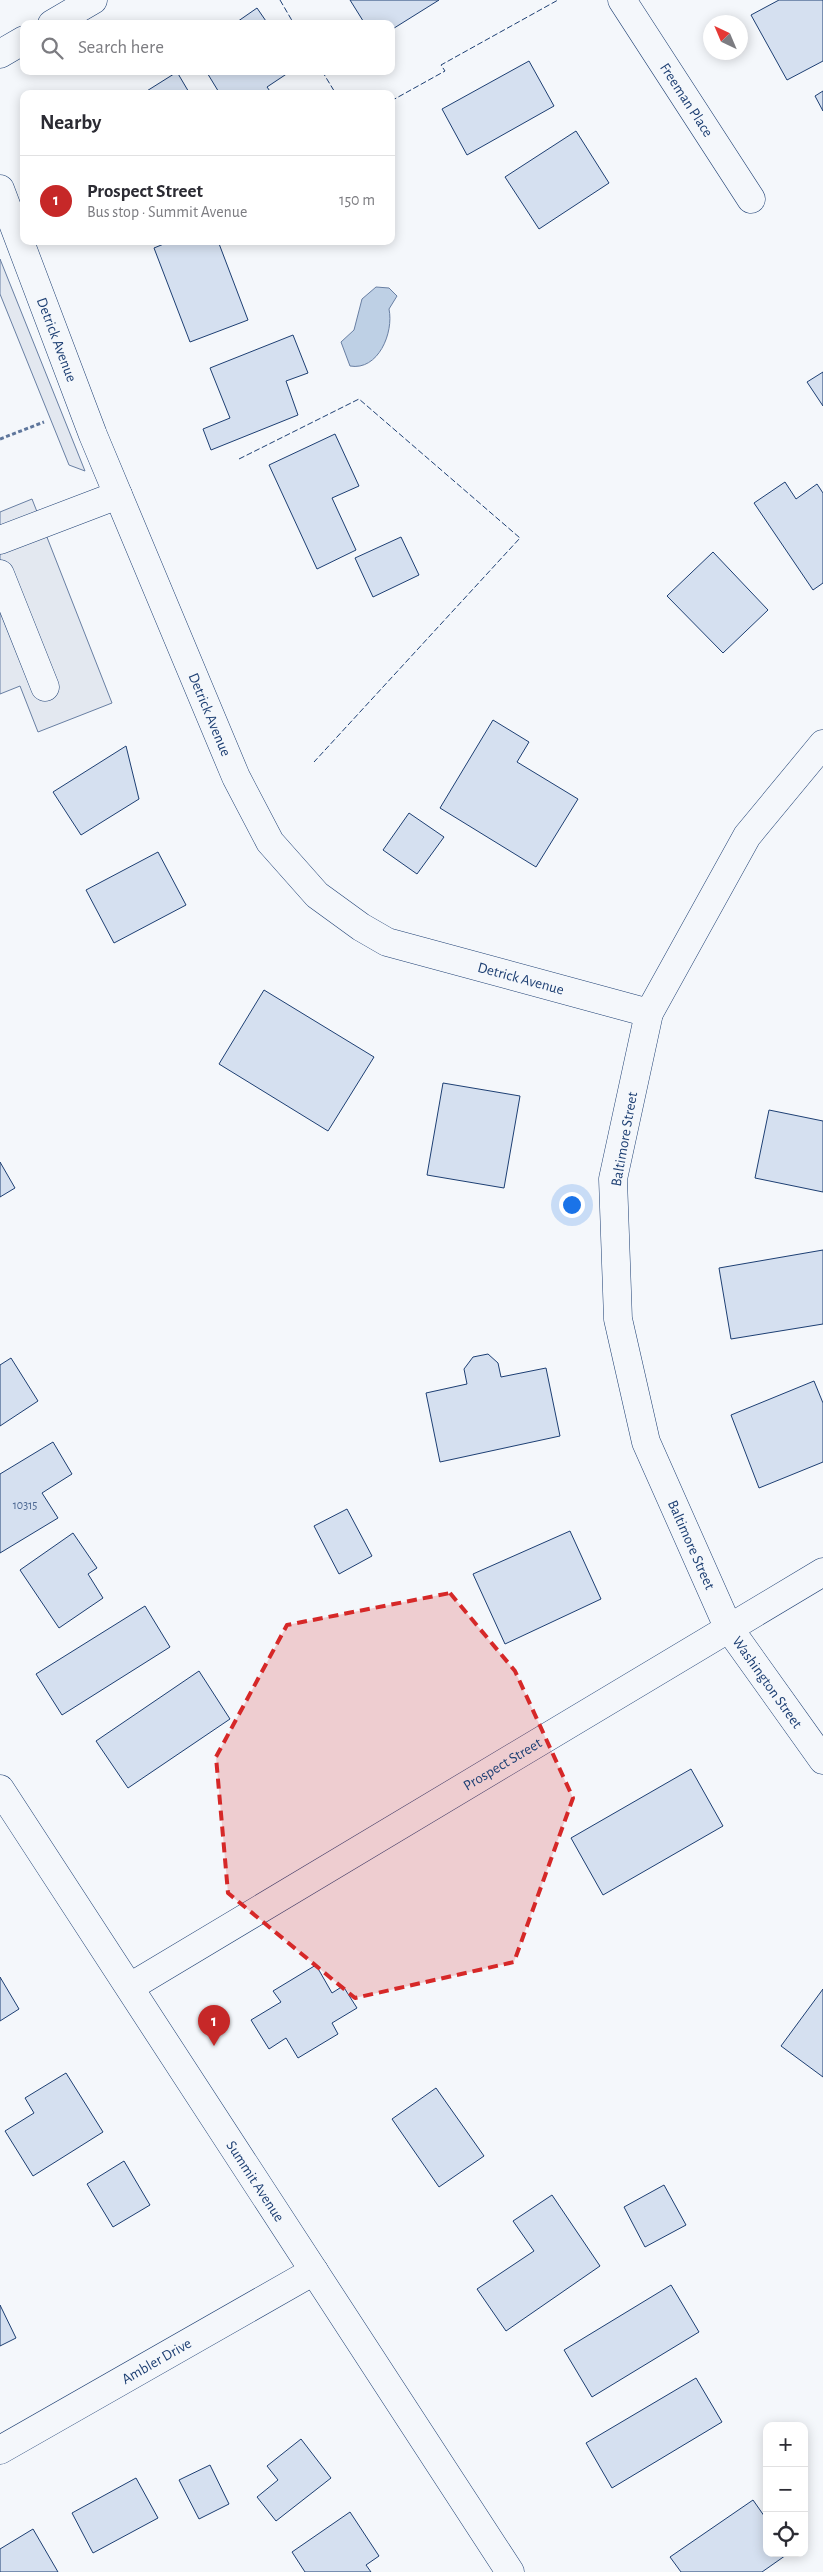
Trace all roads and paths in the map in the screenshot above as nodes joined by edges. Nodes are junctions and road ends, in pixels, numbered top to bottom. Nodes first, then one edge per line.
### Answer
1 (93, 0) edge
2 (622, 0) edge
3 (59, 20) edge
4 (20, 42) edge
5 (0, 54) edge
6 (0, 189) edge
7 (751, 199) dead end
8 (20, 242) edge
9 (21, 245) edge
10 (44, 422) dead end
11 (0, 439) edge
12 (118, 495) junction
13 (0, 540) edge
14 (0, 574) edge
15 (45, 687) dead end
16 (823, 744) edge
17 (649, 1013) junction
18 (823, 1572) edge
19 (728, 1627) junction
20 (823, 1760) edge
21 (0, 1789) edge
22 (130, 1987) junction
23 (314, 2272) junction
24 (0, 2450) edge
25 (510, 2572) edge

1 - 3 street
2 - 7 street, Freeman Place
4 - 5 street
6 - 8 street, Detrick Avenue
9 - 12 street, Detrick Avenue
10 - 11 path
12 - 13 street
12 - 17 street, Detrick Avenue
14 - 15 street
16 - 17 street, Baltimore Street
17 - 19 street, Baltimore Street
18 - 19 street, Prospect Street
19 - 20 street, Washington Street
19 - 22 street, Prospect Street
21 - 22 street, Summit Avenue
22 - 23 street, Summit Avenue
23 - 24 street, Ambler Drive
23 - 25 street, Summit Avenue

